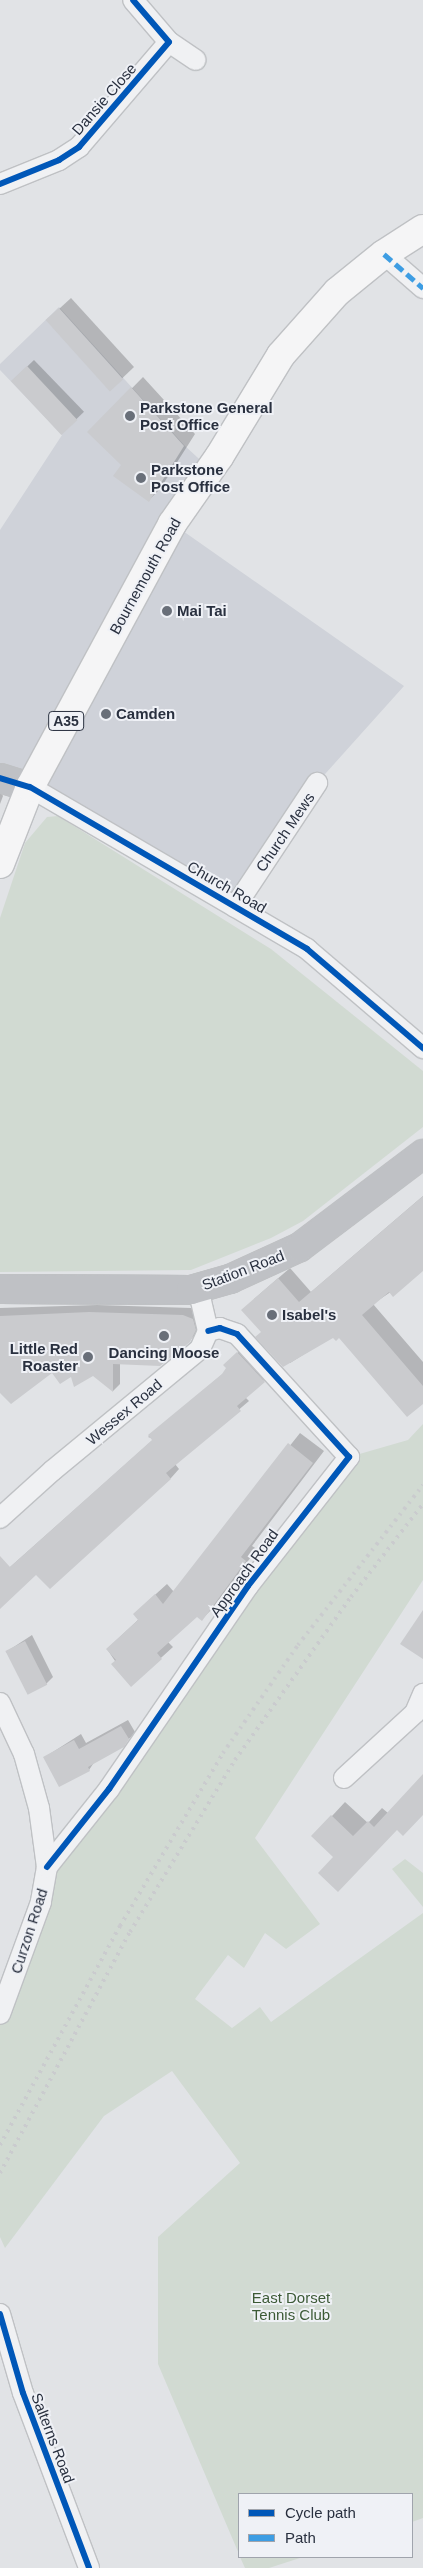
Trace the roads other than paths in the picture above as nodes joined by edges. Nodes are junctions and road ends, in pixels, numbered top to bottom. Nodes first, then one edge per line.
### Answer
1 (134, 0) edge
2 (169, 42) junction
3 (196, 60) dead end
4 (0, 184) edge
5 (423, 229) edge
6 (384, 254) junction
7 (423, 288) edge
8 (0, 778) edge
9 (318, 783) dead end
10 (30, 787) junction
11 (0, 864) edge
12 (236, 906) junction
13 (423, 1048) edge
14 (423, 1154) edge
15 (198, 1288) junction
16 (0, 1290) edge
17 (208, 1331) junction
18 (0, 1518) edge
19 (420, 1698) edge
20 (0, 1703) edge
21 (344, 1778) dead end
22 (48, 1867) junction
23 (0, 2014) edge
24 (0, 2314) edge
25 (89, 2568) edge

1 - 2 street
2 - 3 street
2 - 4 street, Dansie Close
5 - 6 highway, Bournemouth Road / A35
6 - 7 street
6 - 10 highway, Bournemouth Road / A35
8 - 10 street, Church Road
9 - 12 street, Church Mews
10 - 11 highway, A35
10 - 12 street, Church Road
12 - 13 street, Church Road
14 - 15 street, Station Road
15 - 16 street, Station Road
15 - 17 street
17 - 18 street, Wessex Road
17 - 22 street, Approach Road
19 - 21 street
20 - 22 street, Curzon Road
22 - 23 street, Curzon Road
24 - 25 street, Salterns Road

